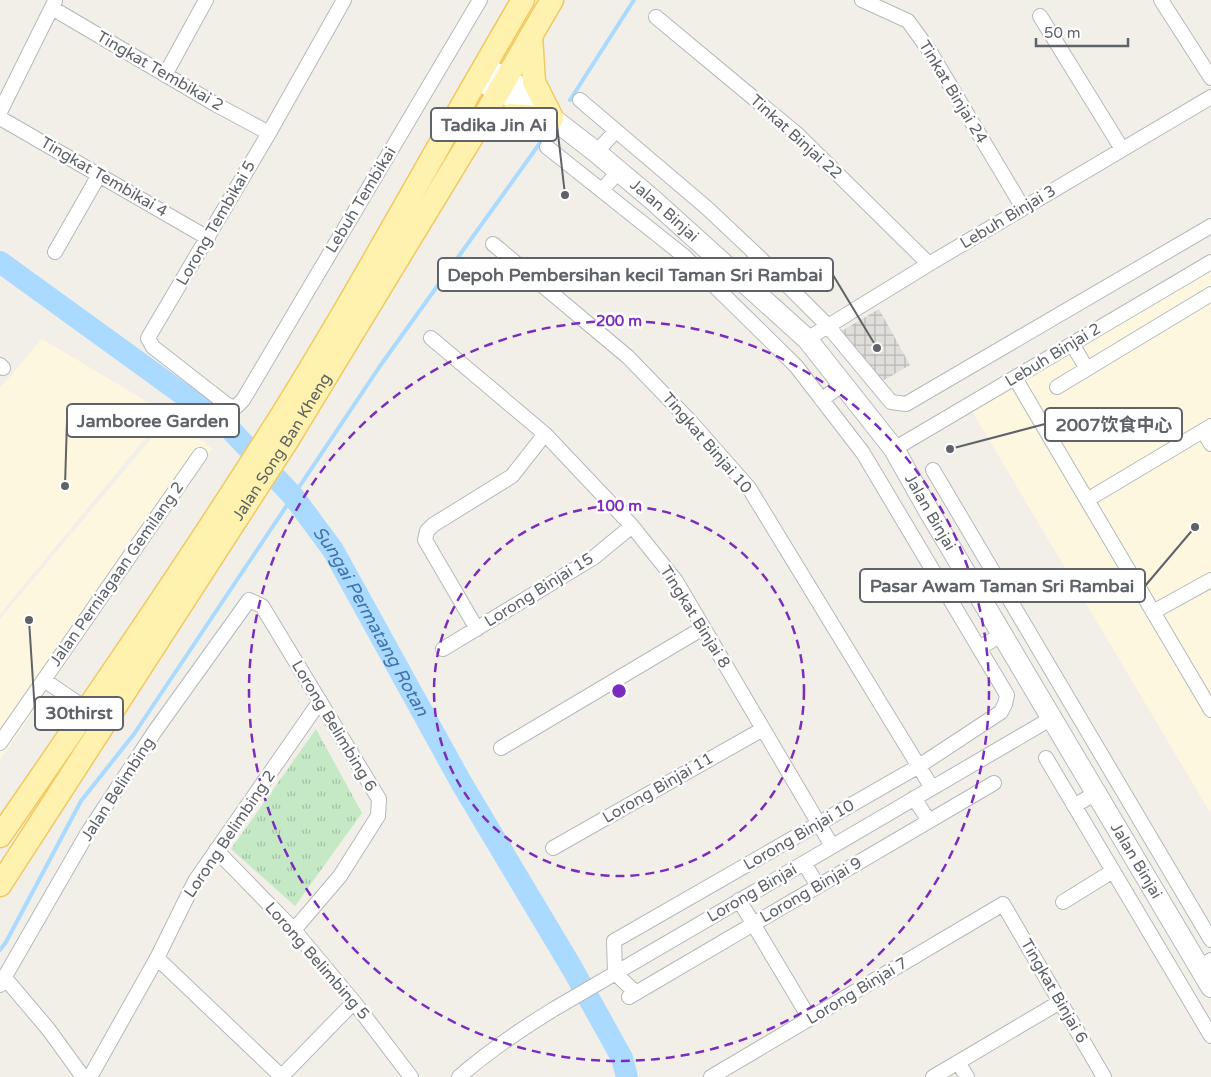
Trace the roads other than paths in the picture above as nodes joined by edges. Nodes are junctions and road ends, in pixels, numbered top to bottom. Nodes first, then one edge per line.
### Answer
1 (206, 0) edge
2 (344, 0) edge
3 (480, 0) edge
4 (523, 0) edge
5 (552, 0) edge
6 (862, 0) edge
7 (1161, 0) edge
8 (53, 4) edge
9 (1040, 16) dead end
10 (656, 17) dead end
11 (531, 36) junction
12 (480, 72) junction
13 (165, 74) junction
14 (1211, 78) edge
15 (503, 85) junction
16 (1211, 97) edge
17 (580, 100) dead end
18 (0, 112) edge
19 (0, 118) edge
20 (552, 118) junction
21 (616, 131) junction
22 (475, 132) junction
23 (269, 133) junction
24 (547, 146) dead end
25 (1122, 150) junction
26 (596, 152) junction
27 (619, 171) junction
28 (100, 175) junction
29 (602, 190) junction
30 (1022, 208) junction
31 (1211, 226) edge
32 (208, 238) junction
33 (493, 244) dead end
34 (55, 252) dead end
35 (758, 256) junction
36 (1211, 262) edge
37 (929, 264) junction
38 (739, 277) junction
39 (1211, 294) edge
40 (828, 325) junction
41 (431, 338) dead end
42 (807, 339) junction
43 (1072, 344) junction
44 (1087, 369) junction
45 (1015, 378) junction
46 (843, 383) junction
47 (1056, 387) dead end
48 (242, 400) joint
49 (822, 400) junction
50 (1207, 428) edge
51 (545, 434) junction
52 (279, 436) junction
53 (1211, 444) edge
54 (894, 449) junction
55 (200, 455) dead end
56 (933, 470) dead end
57 (251, 479) junction
58 (1087, 500) junction
59 (951, 501) junction
60 (930, 513) junction
61 (632, 526) junction
62 (1211, 580) edge
63 (249, 600) joint
64 (1153, 612) junction
65 (704, 628) junction
66 (477, 629) junction
67 (1002, 634) junction
68 (980, 648) junction
69 (444, 649) dead end
70 (44, 680) junction
71 (320, 701) junction
72 (88, 710) junction
73 (1211, 710) edge
74 (1052, 718) junction
75 (763, 728) junction
76 (0, 743) edge
77 (501, 748) dead end
78 (1046, 758) dead end
79 (919, 766) junction
80 (994, 783) dead end
81 (932, 788) junction
82 (1096, 793) junction
83 (914, 798) junction
84 (1074, 806) junction
85 (929, 821) junction
86 (820, 824) junction
87 (0, 836) edge
88 (832, 846) junction
89 (553, 848) dead end
90 (216, 850) junction
91 (804, 863) junction
92 (1168, 868) junction
93 (1113, 871) junction
94 (1148, 880) junction
95 (0, 885) edge
96 (818, 886) junction
97 (739, 900) junction
98 (1063, 902) dead end
99 (1003, 904) joint
100 (754, 924) junction
101 (294, 930) junction
102 (1211, 940) edge
103 (157, 958) junction
104 (1205, 963) edge
105 (610, 976) junction
106 (3, 982) edge
107 (1211, 987) edge
108 (354, 1002) junction
109 (1060, 1002) junction
110 (810, 1019) junction
111 (1211, 1036) edge
112 (958, 1062) junction
113 (83, 1077) edge
114 (90, 1077) edge
115 (281, 1077) edge
116 (411, 1077) edge
117 (459, 1077) edge
118 (711, 1077) edge
119 (934, 1077) edge
120 (967, 1077) edge
121 (1104, 1077) edge

1 - 13 street
2 - 23 street, Lorong Tembikai 5
3 - 48 street, Lebuh Tembikai
4 - 12 main road, Jalan Song Ban Kheng
5 - 11 main road, Jalan Song Ban Kheng
6 - 30 street, Tinkat Binjai 24
7 - 14 street
8 - 13 street, Tingkat Tembikai 2
8 - 18 street
9 - 25 street
10 - 37 street, Tinkat Binjai 22
11 - 15 main road, Jalan Song Ban Kheng
11 - 20 main road
12 - 15 street, Jalan Binjai
12 - 52 main road, Jalan Song Ban Kheng
13 - 23 street, Tingkat Tembikai 2
15 - 20 street, Jalan Binjai
15 - 22 main road, Jalan Song Ban Kheng
16 - 25 street, Lebuh Binjai 3
17 - 21 street
19 - 28 street, Tingkat Tembikai 4
20 - 22 main road
20 - 26 street, Jalan Binjai
21 - 26 street
21 - 35 street
22 - 52 main road, Jalan Song Ban Kheng
23 - 32 street, Lorong Tembikai 5
24 - 29 street
25 - 30 street, Lebuh Binjai 3
26 - 27 street, Jalan Binjai
27 - 29 street
27 - 38 street, Jalan Binjai
28 - 32 street, Tingkat Tembikai 4
28 - 34 street
29 - 49 street
30 - 37 street, Lebuh Binjai 3
31 - 40 street, Lebuh Binjai 2
32 - 48 street, Lorong Tembikai 5
33 - 79 street, Tingkat Binjai 10
35 - 38 street
35 - 40 street
36 - 43 street, Lebuh Binjai 2
37 - 40 street, Lebuh Binjai 3
38 - 42 street, Jalan Binjai
39 - 44 street
40 - 42 street, Lebuh Binjai 3
41 - 51 street, Tingkat Binjai 8
42 - 46 street, Jalan Binjai
43 - 44 street
43 - 45 street, Lebuh Binjai 2
44 - 47 street
45 - 54 street, Lebuh Binjai 2
45 - 58 street
46 - 49 street
46 - 54 street, Jalan Binjai
49 - 68 street
50 - 53 street
50 - 58 street
51 - 61 street, Tingkat Binjai 8
51 - 66 street
52 - 57 main road, Jalan Song Ban Kheng
54 - 60 street, Jalan Binjai
55 - 70 street, Jalan Perniagaan Gemilang 2
56 - 59 street
57 - 72 main road, Jalan Song Ban Kheng
57 - 95 main road, Jalan Song Ban Kheng
58 - 64 street
59 - 60 street
59 - 92 street
60 - 67 street, Jalan Binjai
61 - 65 street, Tingkat Binjai 8
61 - 66 street, Lorong Binjai 15
62 - 64 street
63 - 71 street, Lorong Belimbing 6
63 - 106 street, Jalan Belimbing
64 - 73 street
65 - 75 street, Tingkat Binjai 8
65 - 77 street
66 - 69 street, Lorong Binjai 15
67 - 68 street
67 - 74 street, Jalan Binjai
68 - 79 street, Lorong Binjai 10
70 - 72 street
70 - 76 street, Jalan Perniagaan Gemilang 2
71 - 90 street, Lorong Belimbing 2
71 - 101 street, Lorong Belimbing 6
72 - 87 main road, Jalan Song Ban Kheng
74 - 81 street, Lorong Binjai
74 - 82 street, Jalan Binjai
75 - 86 street, Tingkat Binjai 8
75 - 89 street, Lorong Binjai 11
78 - 84 street
79 - 81 street, Tingkat Binjai 10
79 - 86 street, Lorong Binjai 10
80 - 85 street, Lorong Binjai 9
81 - 83 street, Lorong Binjai
82 - 84 street
82 - 94 street, Jalan Binjai
83 - 85 street
83 - 88 street, Lorong Binjai
84 - 93 street
85 - 96 street, Lorong Binjai 9
86 - 88 street, Tingkat Binjai 8
86 - 105 street, Lorong Binjai 10
88 - 91 street, Lorong Binjai
90 - 101 street, Lorong Belimbing 5
90 - 103 street, Lorong Belimbing 2
91 - 96 street
91 - 97 street, Lorong Binjai
92 - 94 street
92 - 102 street
93 - 98 street
93 - 111 street
94 - 104 street, Jalan Binjai
96 - 100 street, Lorong Binjai 9
97 - 100 street
97 - 105 street, Lorong Binjai
99 - 109 street, Tingkat Binjai 6
99 - 110 street, Lorong Binjai 7
100 - 105 street, Lorong Binjai 9
100 - 110 street
101 - 108 street, Lorong Belimbing 5
103 - 114 street, Lorong Belimbing 2
103 - 115 street
104 - 107 street, Jalan Binjai
105 - 117 street, Lorong Binjai
106 - 113 street
108 - 115 street
108 - 116 street, Lorong Belimbing 5
109 - 112 street
109 - 121 street, Tingkat Binjai 6
110 - 118 street, Lorong Binjai 7
112 - 119 street
112 - 120 street

